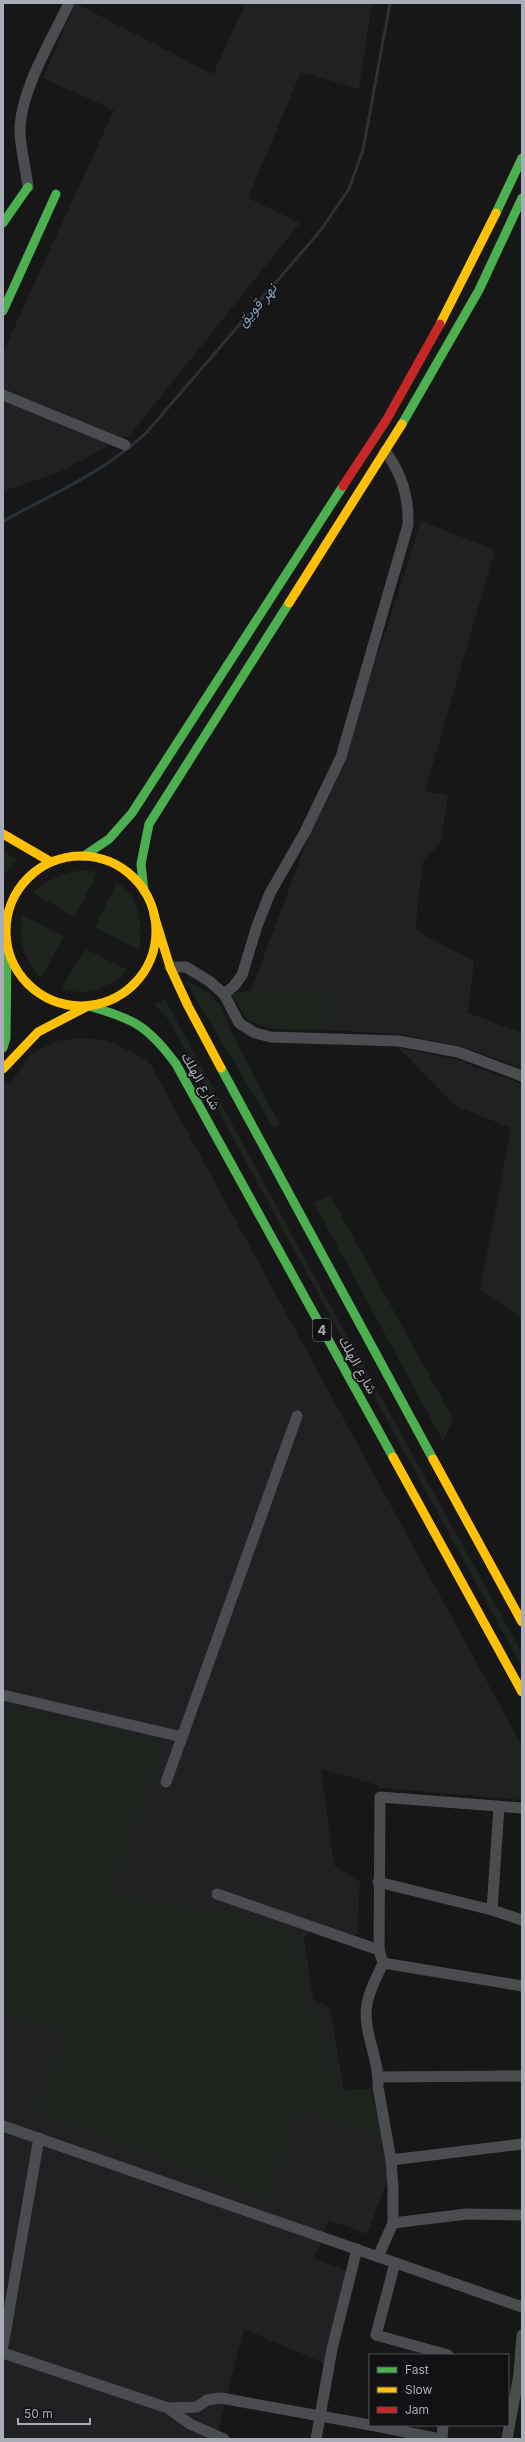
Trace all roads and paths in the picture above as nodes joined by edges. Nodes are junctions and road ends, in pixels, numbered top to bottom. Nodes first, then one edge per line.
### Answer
1 (69, 3) edge
2 (522, 158) edge
3 (28, 188) joint
4 (56, 194) dead end
5 (522, 198) edge
6 (3, 223) edge
7 (3, 311) edge
8 (3, 395) edge
9 (125, 445) dead end
10 (385, 451) junction
11 (3, 834) edge
12 (84, 856) junction
13 (51, 862) junction
14 (144, 891) junction
15 (3, 899) edge
16 (9, 907) junction
17 (154, 915) junction
18 (7, 946) junction
19 (170, 967) junction
20 (224, 994) junction
21 (88, 1006) junction
22 (3, 1048) edge
23 (3, 1069) edge
24 (522, 1076) edge
25 (297, 1416) dead end
26 (522, 1622) edge
27 (522, 1692) edge
28 (3, 1695) edge
29 (182, 1737) junction
30 (166, 1782) dead end
31 (499, 1807) junction
32 (522, 1808) edge
33 (378, 1882) junction
34 (217, 1894) dead end
35 (492, 1910) junction
36 (522, 1920) edge
37 (379, 1950) junction
38 (383, 1963) junction
39 (522, 1986) edge
40 (522, 2076) edge
41 (378, 2078) junction
42 (3, 2126) edge
43 (39, 2138) junction
44 (522, 2144) edge
45 (391, 2160) junction
46 (522, 2215) edge
47 (393, 2223) junction
48 (357, 2249) junction
49 (378, 2257) junction
50 (395, 2264) junction
51 (522, 2307) edge
52 (522, 2335) edge
53 (3, 2346) edge
54 (3, 2353) edge
55 (444, 2354) edge
56 (516, 2374) edge
57 (168, 2408) junction
58 (320, 2415) junction
59 (369, 2425) edge
60 (509, 2425) edge
61 (375, 2426) edge
62 (443, 2426) edge
63 (509, 2426) edge
64 (224, 2439) edge
65 (316, 2439) edge
66 (441, 2439) edge
67 (507, 2439) edge

1 - 3 street
2 - 12 main road
3 - 6 main road
4 - 7 main road
5 - 10 main road
8 - 9 street
10 - 14 main road
10 - 20 street
11 - 13 main road
12 - 13 main road
12 - 14 main road
13 - 16 main road
14 - 17 main road
15 - 16 main road
16 - 18 main road
17 - 19 main road, شارع الهلك
17 - 21 main road
18 - 21 main road
18 - 22 main road
19 - 20 street
19 - 26 main road, شارع الهلك
20 - 24 street
21 - 23 main road
21 - 27 main road, شارع الهلك / 4
25 - 29 street
28 - 29 street
29 - 30 street
31 - 32 street
31 - 33 street
31 - 35 street
33 - 35 street
33 - 37 street
34 - 37 street
35 - 36 street
37 - 38 street
38 - 39 street
38 - 41 street
40 - 41 street
41 - 45 street
42 - 43 street
43 - 48 street
43 - 53 street
44 - 45 street
45 - 47 street
46 - 47 street
47 - 49 street
48 - 49 street
48 - 58 street
49 - 50 street
50 - 51 street
50 - 55 street
52 - 56 street
54 - 57 street
56 - 60 street
57 - 58 street
57 - 64 street
58 - 59 street
58 - 65 street
61 - 66 street
62 - 66 street
63 - 67 street

